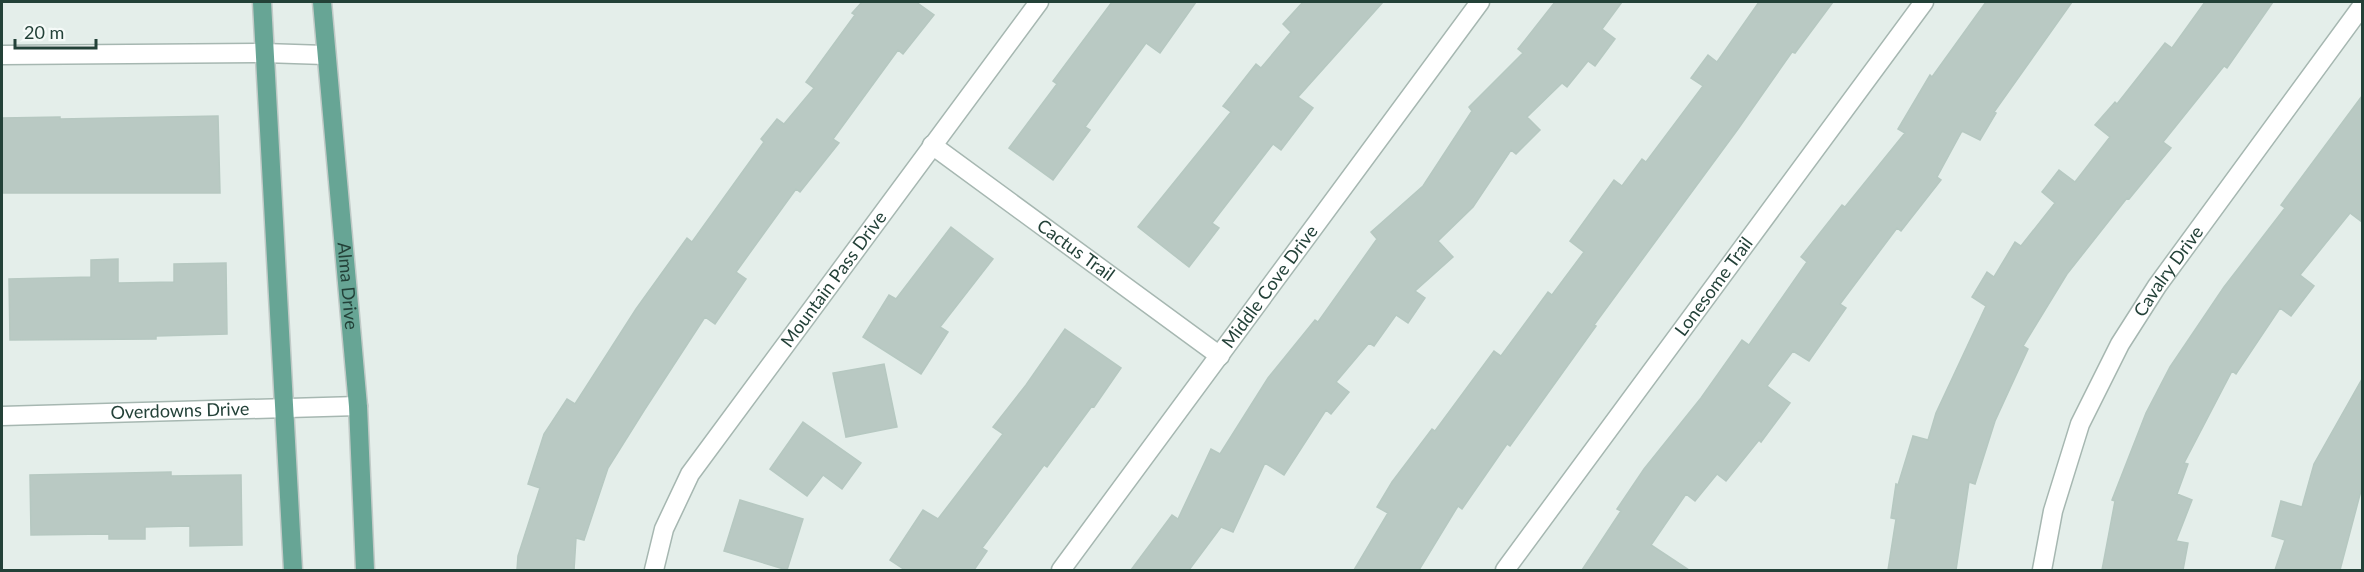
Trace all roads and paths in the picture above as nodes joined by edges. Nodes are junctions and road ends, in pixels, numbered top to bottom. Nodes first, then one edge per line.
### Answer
1 (262, 2) edge
2 (322, 2) edge
3 (1039, 2) edge
4 (1480, 2) edge
5 (1924, 2) edge
6 (2362, 6) edge
7 (264, 52) junction
8 (2, 55) edge
9 (325, 55) junction
10 (932, 145) junction
11 (1220, 356) junction
12 (358, 406) junction
13 (283, 407) junction
14 (2, 416) edge
15 (293, 570) edge
16 (365, 570) edge
17 (654, 570) edge
18 (1061, 570) edge
19 (1505, 570) edge
20 (2042, 570) edge

1 - 7 main road
2 - 9 main road, Alma Drive
3 - 10 street, Mountain Pass Drive
4 - 11 street, Middle Cove Drive
5 - 19 street, Lonesome Trail
6 - 20 street, Cavalry Drive
7 - 8 street
7 - 9 street
7 - 13 main road
9 - 12 main road, Alma Drive
10 - 11 street, Cactus Trail
10 - 17 street, Mountain Pass Drive
11 - 18 street, Middle Cove Drive
12 - 13 street, Overdowns Drive
12 - 16 main road, Alma Drive
13 - 14 street, Overdowns Drive
13 - 15 main road

